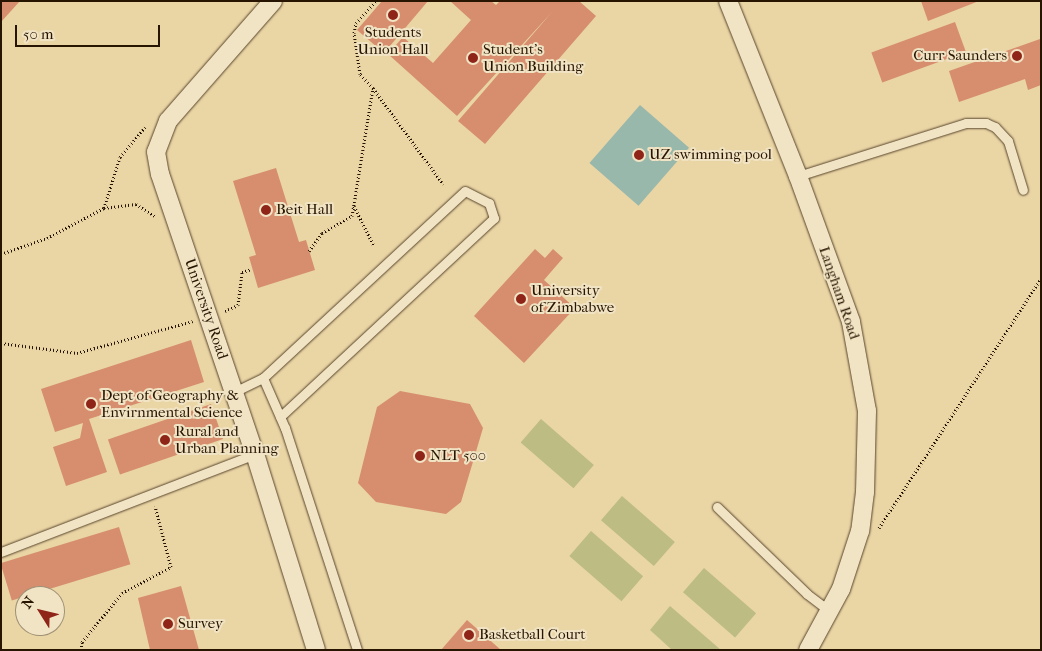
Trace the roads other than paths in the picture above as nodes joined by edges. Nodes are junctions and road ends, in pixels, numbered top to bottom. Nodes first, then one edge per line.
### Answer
1 (273, 1) edge
2 (728, 1) edge
3 (798, 176) junction
4 (1023, 190) dead end
5 (263, 378) junction
6 (234, 392) junction
7 (280, 417) junction
8 (255, 454) junction
9 (716, 506) dead end
10 (1, 552) edge
11 (831, 612) junction
12 (316, 650) edge
13 (357, 650) edge
14 (808, 650) edge

1 - 6 street, University Road
2 - 3 street, Langham Road
3 - 4 lane
3 - 11 street, Langham Road
5 - 6 lane
5 - 7 lane
5 - 7 lane
6 - 8 street, University Road
7 - 13 lane
8 - 10 lane
8 - 12 street, University Road
9 - 11 lane
11 - 14 street, Langham Road

